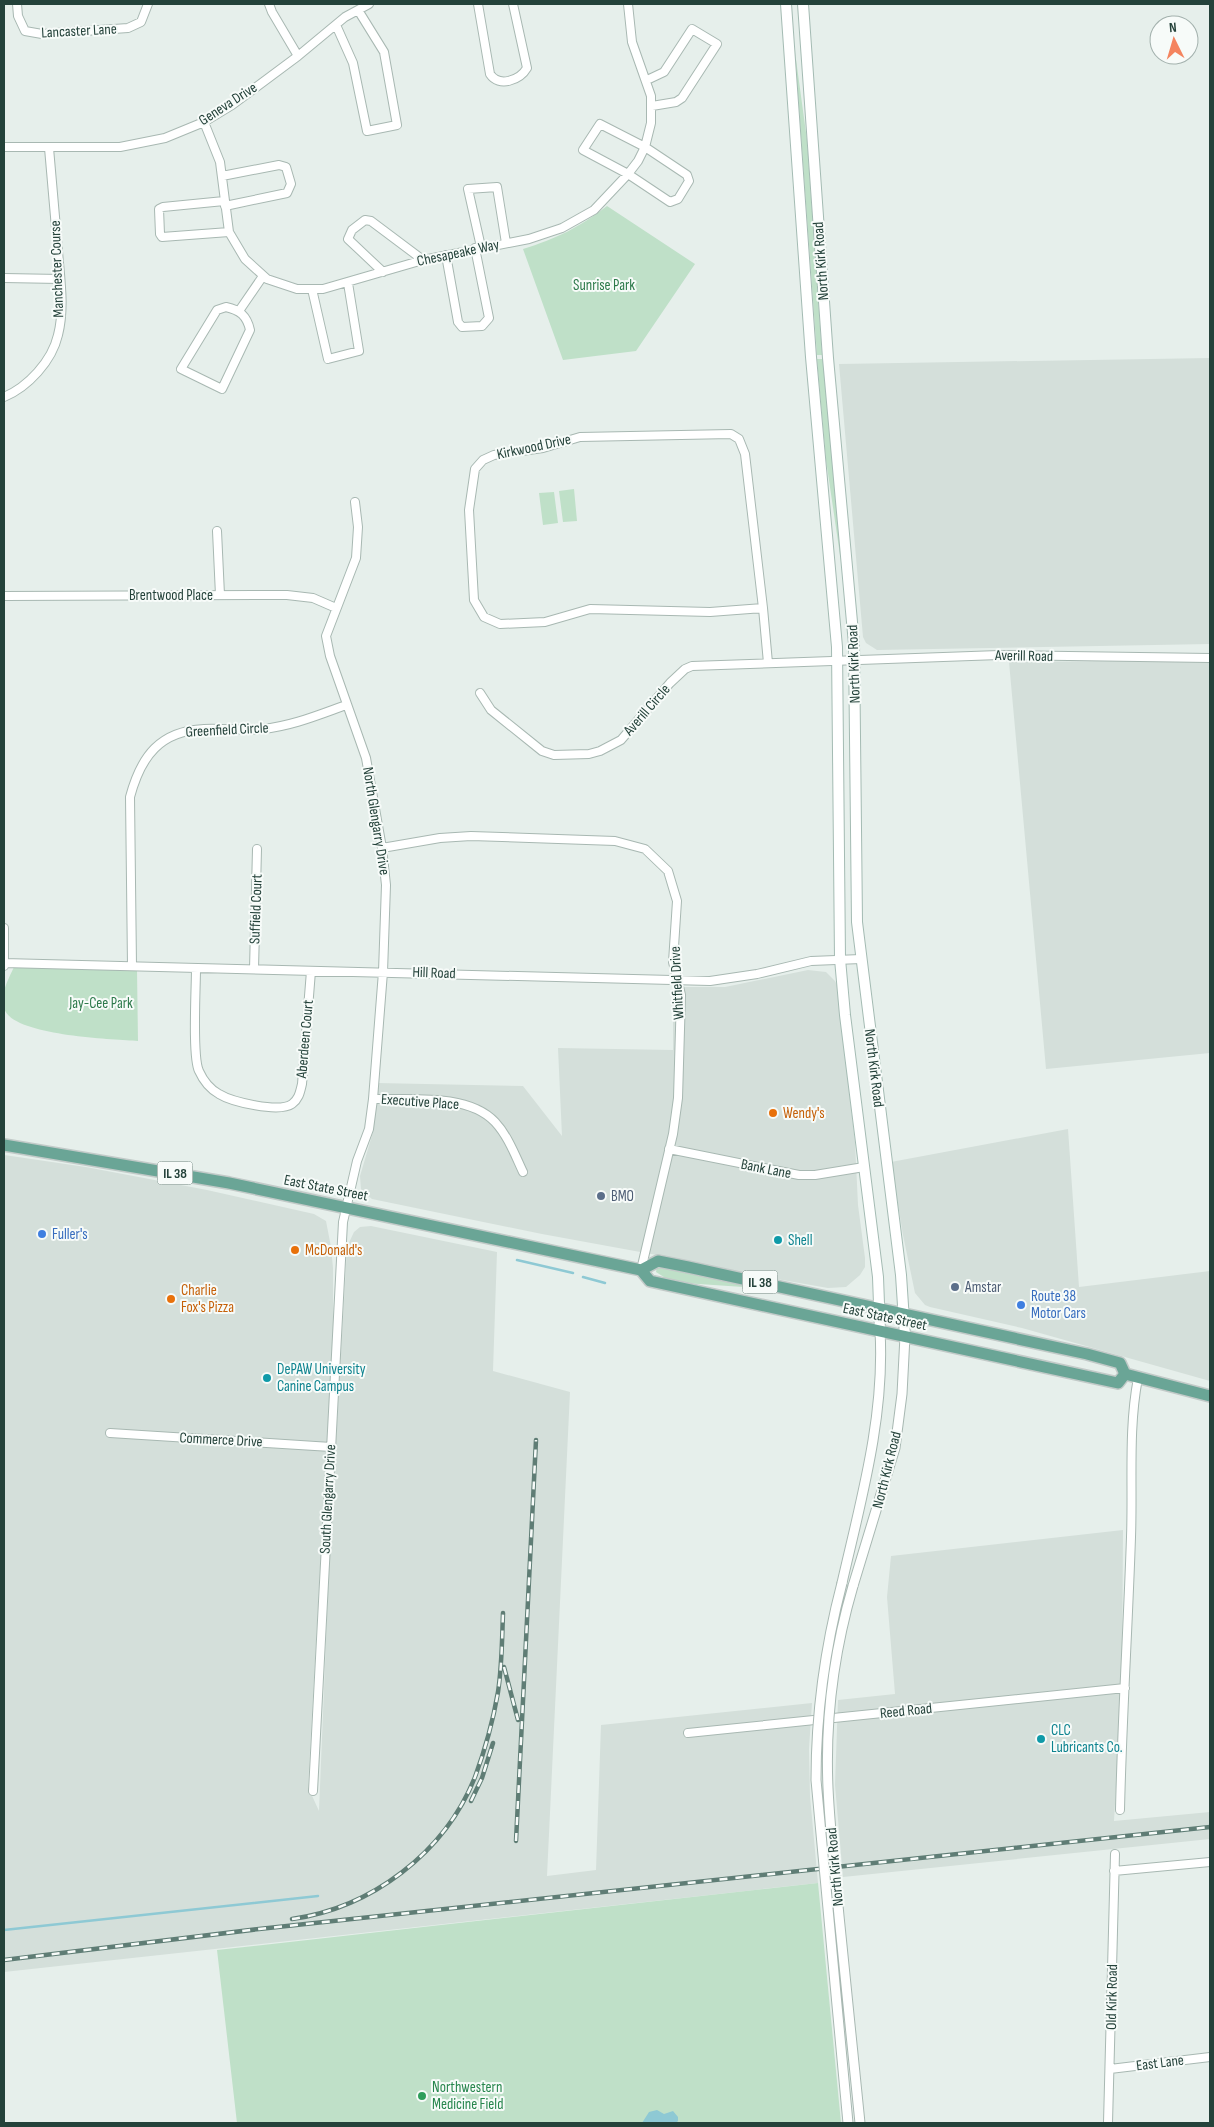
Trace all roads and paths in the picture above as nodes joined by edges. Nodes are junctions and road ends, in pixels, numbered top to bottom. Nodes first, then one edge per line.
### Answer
1 (17, 4) edge
2 (148, 4) edge
3 (269, 4) edge
4 (369, 4) edge
5 (478, 4) edge
6 (513, 4) edge
7 (628, 4) edge
8 (786, 4) edge
9 (803, 4) edge
10 (358, 10) junction
11 (336, 24) junction
12 (298, 56) junction
13 (646, 80) junction
14 (652, 106) junction
15 (204, 122) junction
16 (4, 147) edge
17 (645, 147) junction
18 (49, 148) junction
19 (628, 174) junction
20 (222, 176) junction
21 (225, 204) junction
22 (229, 232) junction
23 (506, 243) junction
24 (478, 248) junction
25 (446, 255) junction
26 (423, 260) junction
27 (383, 272) junction
28 (264, 276) junction
29 (4, 278) edge
30 (60, 279) junction
31 (348, 283) junction
32 (312, 289) junction
33 (240, 311) junction
34 (4, 396) edge
35 (356, 502) dead end
36 (217, 531) dead end
37 (220, 595) junction
38 (4, 596) edge
39 (336, 608) junction
40 (763, 608) junction
41 (1210, 658) edge
42 (855, 660) junction
43 (838, 662) junction
44 (768, 663) junction
45 (480, 693) dead end
46 (346, 705) junction
47 (382, 848) junction
48 (257, 850) dead end
49 (4, 928) edge
50 (861, 958) junction
51 (840, 959) junction
52 (4, 964) edge
53 (132, 966) junction
54 (196, 968) junction
55 (254, 969) junction
56 (311, 971) junction
57 (383, 972) junction
58 (677, 981) junction
59 (373, 1099) junction
60 (4, 1145) edge
61 (669, 1149) junction
62 (864, 1166) junction
63 (523, 1172) dead end
64 (345, 1207) junction
65 (641, 1270) junction
66 (880, 1308) junction
67 (904, 1313) junction
68 (880, 1331) junction
69 (905, 1336) junction
70 (1125, 1374) junction
71 (1138, 1378) junction
72 (1210, 1396) edge
73 (110, 1434) dead end
74 (331, 1446) junction
75 (1125, 1688) junction
76 (688, 1733) dead end
77 (313, 1791) dead end
78 (1120, 1810) dead end
79 (1115, 1854) dead end
80 (1210, 1862) edge
81 (1114, 1871) junction
82 (1210, 2057) edge
83 (1110, 2069) junction
84 (848, 2123) edge
85 (860, 2123) edge
86 (1108, 2123) edge

1 - 2 street, Lancaster Lane
3 - 12 street
4 - 10 street, Geneva Drive
5 - 6 street
7 - 13 street, Chesapeake Way
8 - 43 main road, North Kirk Road
9 - 42 main road, North Kirk Road
10 - 11 street, Geneva Drive
10 - 11 street
11 - 12 street, Geneva Drive
12 - 15 street, Geneva Drive
13 - 14 street, Chesapeake Way
13 - 14 street
14 - 17 street, Chesapeake Way
15 - 18 street, Geneva Drive
15 - 20 street, Chesapeake Way
16 - 18 street, Geneva Drive
17 - 19 street, Chesapeake Way
17 - 19 street
17 - 19 street
18 - 30 street, Manchester Course
19 - 23 street, Chesapeake Way
20 - 21 street, Chesapeake Way
20 - 21 street
21 - 22 street, Chesapeake Way
21 - 22 street
22 - 28 street, Chesapeake Way
23 - 24 street, Chesapeake Way
23 - 24 street
24 - 25 street, Chesapeake Way
24 - 25 street
25 - 26 street, Chesapeake Way
26 - 27 street, Chesapeake Way
26 - 27 street
27 - 31 street, Chesapeake Way
28 - 32 street, Chesapeake Way
28 - 33 street
29 - 30 street
30 - 34 street, Manchester Course
31 - 32 street, Chesapeake Way
31 - 32 street
33 - 33 street
35 - 39 street, North Glengarry Drive
36 - 37 street
37 - 38 street, Brentwood Place
37 - 39 street, Brentwood Place
39 - 46 street, North Glengarry Drive
40 - 40 street, Kirkwood Drive
40 - 44 street, Kirkwood Drive
41 - 42 street, Averill Road
42 - 43 street, Averill Road
42 - 50 main road, North Kirk Road
43 - 44 street, Averill Circle
43 - 51 main road, North Kirk Road
44 - 45 street, Averill Circle
46 - 47 street, North Glengarry Drive
46 - 53 street, Greenfield Circle
47 - 57 street, North Glengarry Drive
47 - 58 street, Whitfield Drive
48 - 55 street, Suffield Court
49 - 52 street
50 - 51 street, Hill Road
50 - 67 main road, North Kirk Road
51 - 58 street, Hill Road
51 - 62 main road, North Kirk Road
52 - 53 street, Hill Road
53 - 54 street, Hill Road
54 - 55 street, Hill Road
54 - 56 street, Aberdeen Court
55 - 56 street, Hill Road
56 - 57 street, Hill Road
57 - 58 street, Hill Road
57 - 59 street, North Glengarry Drive
58 - 61 street, Whitfield Drive
59 - 63 street, Executive Place
59 - 64 street, North Glengarry Drive
60 - 64 main road, East State Street / IL 38
61 - 62 street, Bank Lane
61 - 65 street, Whitfield Drive
62 - 66 main road, North Kirk Road
64 - 65 main road, East State Street / IL 38
64 - 74 street, South Glengarry Drive
65 - 66 main road, East State Street / IL 38
65 - 68 main road, East State Street / IL 38
66 - 67 main road, East State Street / IL 38
66 - 68 main road, North Kirk Road
67 - 69 main road, North Kirk Road
67 - 70 main road, East State Street / IL 38
68 - 69 main road, East State Street / IL 38
68 - 84 street, North Kirk Road, bridge
69 - 70 main road, East State Street / IL 38
69 - 85 street, North Kirk Road, bridge
70 - 71 main road, East State Street / IL 38
71 - 72 main road, East State Street / IL 38
71 - 75 street
73 - 74 street, Commerce Drive
74 - 77 street, South Glengarry Drive
75 - 76 street, Reed Road
75 - 78 street
79 - 81 street, Old Kirk Road
80 - 81 street
81 - 83 street, Old Kirk Road
82 - 83 street, East Lane
83 - 86 street, Old Kirk Road

